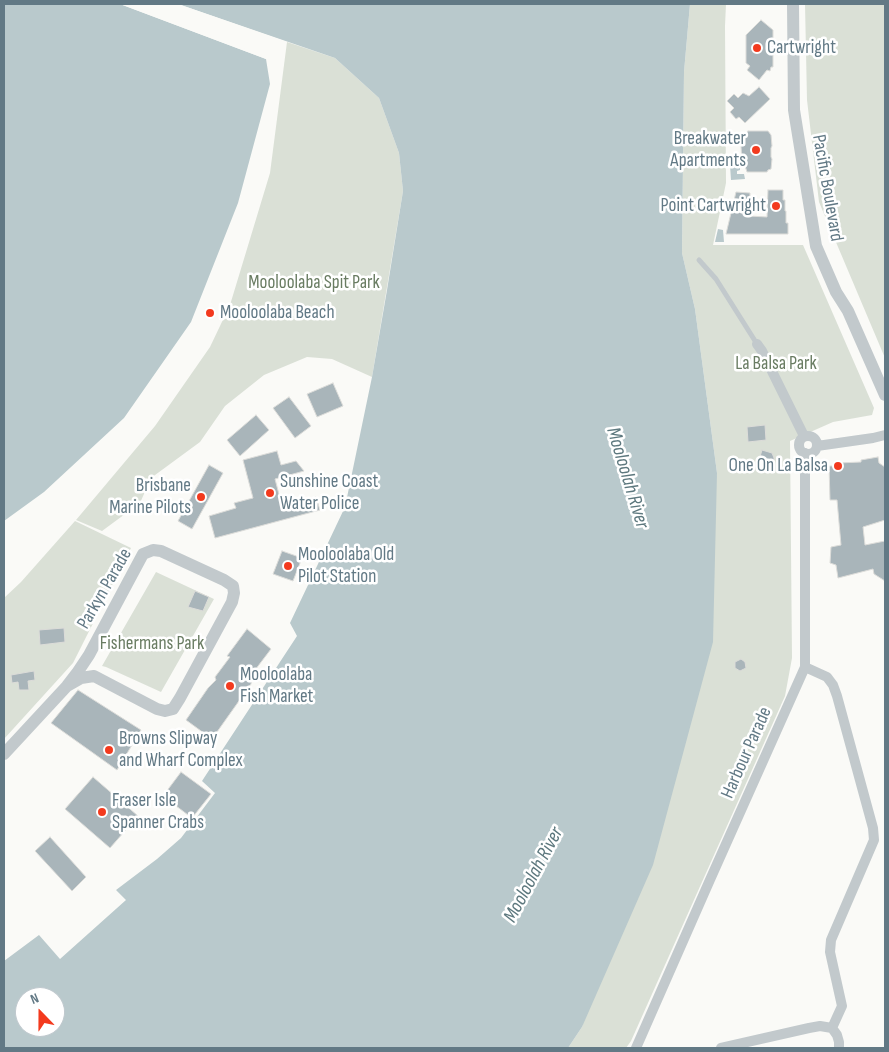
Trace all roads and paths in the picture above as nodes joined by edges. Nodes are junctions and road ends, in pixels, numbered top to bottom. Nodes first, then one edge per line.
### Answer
1 (793, 4) edge
2 (699, 260) dead end
3 (757, 344) joint
4 (885, 395) edge
5 (885, 435) edge
6 (804, 436) junction
7 (817, 446) junction
8 (805, 453) junction
9 (89, 655) junction
10 (805, 667) junction
11 (94, 676) junction
12 (67, 686) junction
13 (4, 754) edge
14 (832, 1028) junction
15 (636, 1048) edge
16 (721, 1048) edge
17 (839, 1048) edge

1 - 4 street, Pacific Boulevard
2 - 3 lane
3 - 6 street
5 - 7 street
6 - 7 street
6 - 8 street
7 - 8 street
8 - 10 street, Harbour Parade
9 - 11 street
9 - 11 street, Parkyn Parade
9 - 12 street, Parkyn Parade
10 - 14 street
10 - 15 street, Harbour Parade
11 - 12 street, Parkyn Parade
12 - 13 street, Parkyn Parade
14 - 16 street
14 - 17 street

